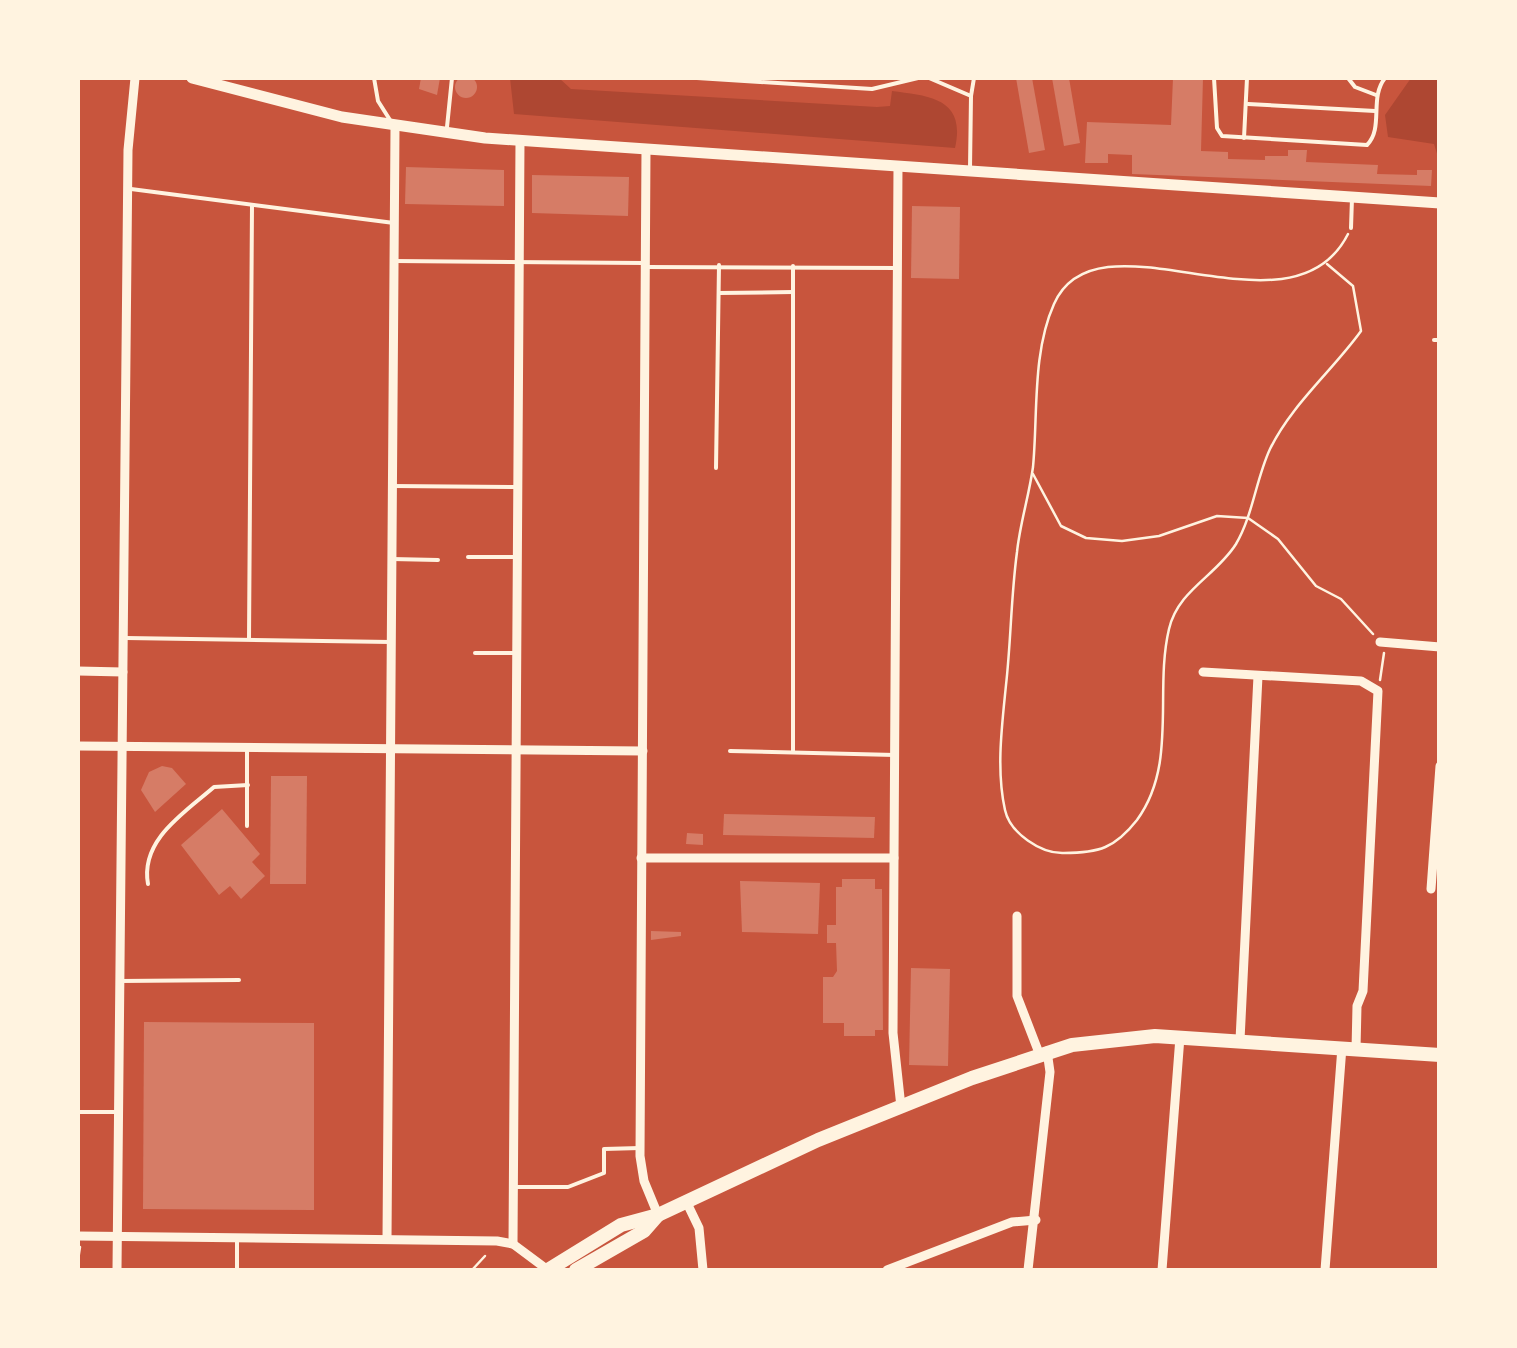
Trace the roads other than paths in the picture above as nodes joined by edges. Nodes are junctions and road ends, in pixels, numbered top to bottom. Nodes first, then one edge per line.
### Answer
1 (135, 78) edge
2 (192, 78) edge
3 (374, 78) edge
4 (452, 78) edge
5 (697, 78) edge
6 (918, 78) edge
7 (929, 78) edge
8 (974, 78) edge
9 (1214, 78) edge
10 (1248, 78) edge
11 (1348, 78) edge
12 (1385, 78) edge
13 (1376, 95) junction
14 (971, 96) junction
15 (1248, 104) junction
16 (1375, 112) junction
17 (396, 128) junction
18 (446, 134) junction
19 (1244, 138) junction
20 (520, 141) junction
21 (646, 150) junction
22 (898, 166) junction
23 (970, 172) junction
24 (128, 189) junction
25 (1352, 198) junction
26 (1440, 203) edge
27 (252, 205) junction
28 (394, 223) junction
29 (1350, 228) road end
30 (394, 262) junction
31 (519, 263) junction
32 (646, 265) junction
33 (719, 266) junction
34 (792, 266) junction
35 (898, 268) junction
36 (792, 292) junction
37 (719, 293) junction
38 (716, 468) dead end
39 (392, 486) junction
40 (518, 487) junction
41 (468, 557) dead end
42 (517, 558) junction
43 (392, 560) junction
44 (438, 560) dead end
45 (123, 638) junction
46 (249, 639) junction
47 (391, 642) junction
48 (1383, 642) road end
49 (1440, 647) edge
50 (475, 652) dead end
51 (516, 653) junction
52 (78, 672) edge
53 (124, 672) junction
54 (1203, 672) dead end
55 (1258, 676) junction
56 (78, 746) edge
57 (122, 747) junction
58 (247, 747) junction
59 (390, 748) junction
60 (516, 749) junction
61 (643, 750) junction
62 (730, 752) dead end
63 (792, 752) junction
64 (895, 755) junction
65 (1440, 766) edge
66 (248, 786) junction
67 (247, 826) dead end
68 (642, 858) junction
69 (894, 858) junction
70 (148, 884) dead end
71 (1431, 888) dead end
72 (1017, 916) dead end
73 (239, 980) dead end
74 (120, 981) junction
75 (1180, 1037) junction
76 (1240, 1040) junction
77 (1349, 1048) junction
78 (1043, 1052) junction
79 (1440, 1055) edge
80 (901, 1107) junction
81 (78, 1112) edge
82 (119, 1112) junction
83 (640, 1148) junction
84 (514, 1187) junction
85 (686, 1201) junction
86 (658, 1215) junction
87 (1036, 1220) junction
88 (78, 1236) edge
89 (237, 1237) junction
90 (118, 1238) junction
91 (387, 1239) junction
92 (513, 1244) junction
93 (118, 1270) edge
94 (238, 1270) edge
95 (548, 1270) edge
96 (575, 1270) edge
97 (704, 1270) edge
98 (887, 1270) edge
99 (1028, 1270) edge
100 (1162, 1270) edge
101 (1325, 1270) edge

1 - 24 street
2 - 17 street
3 - 17 lane
4 - 18 lane
5 - 6 lane
7 - 14 lane
8 - 14 lane
9 - 19 lane
10 - 15 lane
11 - 13 lane
12 - 13 lane
13 - 16 lane
14 - 23 lane
15 - 16 lane
15 - 19 lane
16 - 19 lane
17 - 18 street
17 - 28 street
18 - 20 street
20 - 21 street
20 - 31 street
21 - 22 street
21 - 32 street
22 - 23 street
22 - 35 street
23 - 25 street
24 - 27 lane
24 - 45 street
25 - 26 street
25 - 29 lane
27 - 28 lane
27 - 46 lane
28 - 30 street
30 - 31 lane
30 - 39 street
31 - 32 lane
31 - 40 street
32 - 33 lane
32 - 61 street
33 - 34 lane
33 - 37 lane
34 - 35 lane
34 - 36 lane
35 - 64 street
36 - 37 lane
36 - 63 lane
37 - 38 lane
39 - 40 lane
39 - 43 street
40 - 42 street
41 - 42 lane
42 - 51 street
43 - 44 lane
43 - 47 street
45 - 46 lane
45 - 53 street
46 - 47 lane
47 - 59 street
48 - 49 street
50 - 51 lane
51 - 60 street
52 - 53 street
53 - 57 street
54 - 55 street
55 - 76 street
55 - 77 street
56 - 57 street
57 - 58 street
57 - 74 street
58 - 59 street
58 - 66 lane
59 - 60 street
59 - 91 street
60 - 61 street
60 - 84 street
61 - 68 street
62 - 63 lane
63 - 64 lane
64 - 69 street
65 - 71 street
66 - 67 lane
66 - 70 lane
68 - 69 street
68 - 83 street
69 - 80 street
72 - 78 street
73 - 74 lane
74 - 82 street
75 - 76 main road
75 - 78 main road
75 - 100 street
76 - 77 main road
77 - 79 main road
77 - 101 street
78 - 80 main road
78 - 87 street
80 - 85 main road
81 - 82 lane
82 - 90 street
83 - 84 lane
83 - 86 street
84 - 92 street
85 - 86 main road
85 - 97 street
86 - 95 main road
86 - 96 main road
87 - 98 street
87 - 99 street
88 - 90 street
89 - 90 street
89 - 91 street
89 - 94 lane
90 - 93 street
91 - 92 street
92 - 95 street

